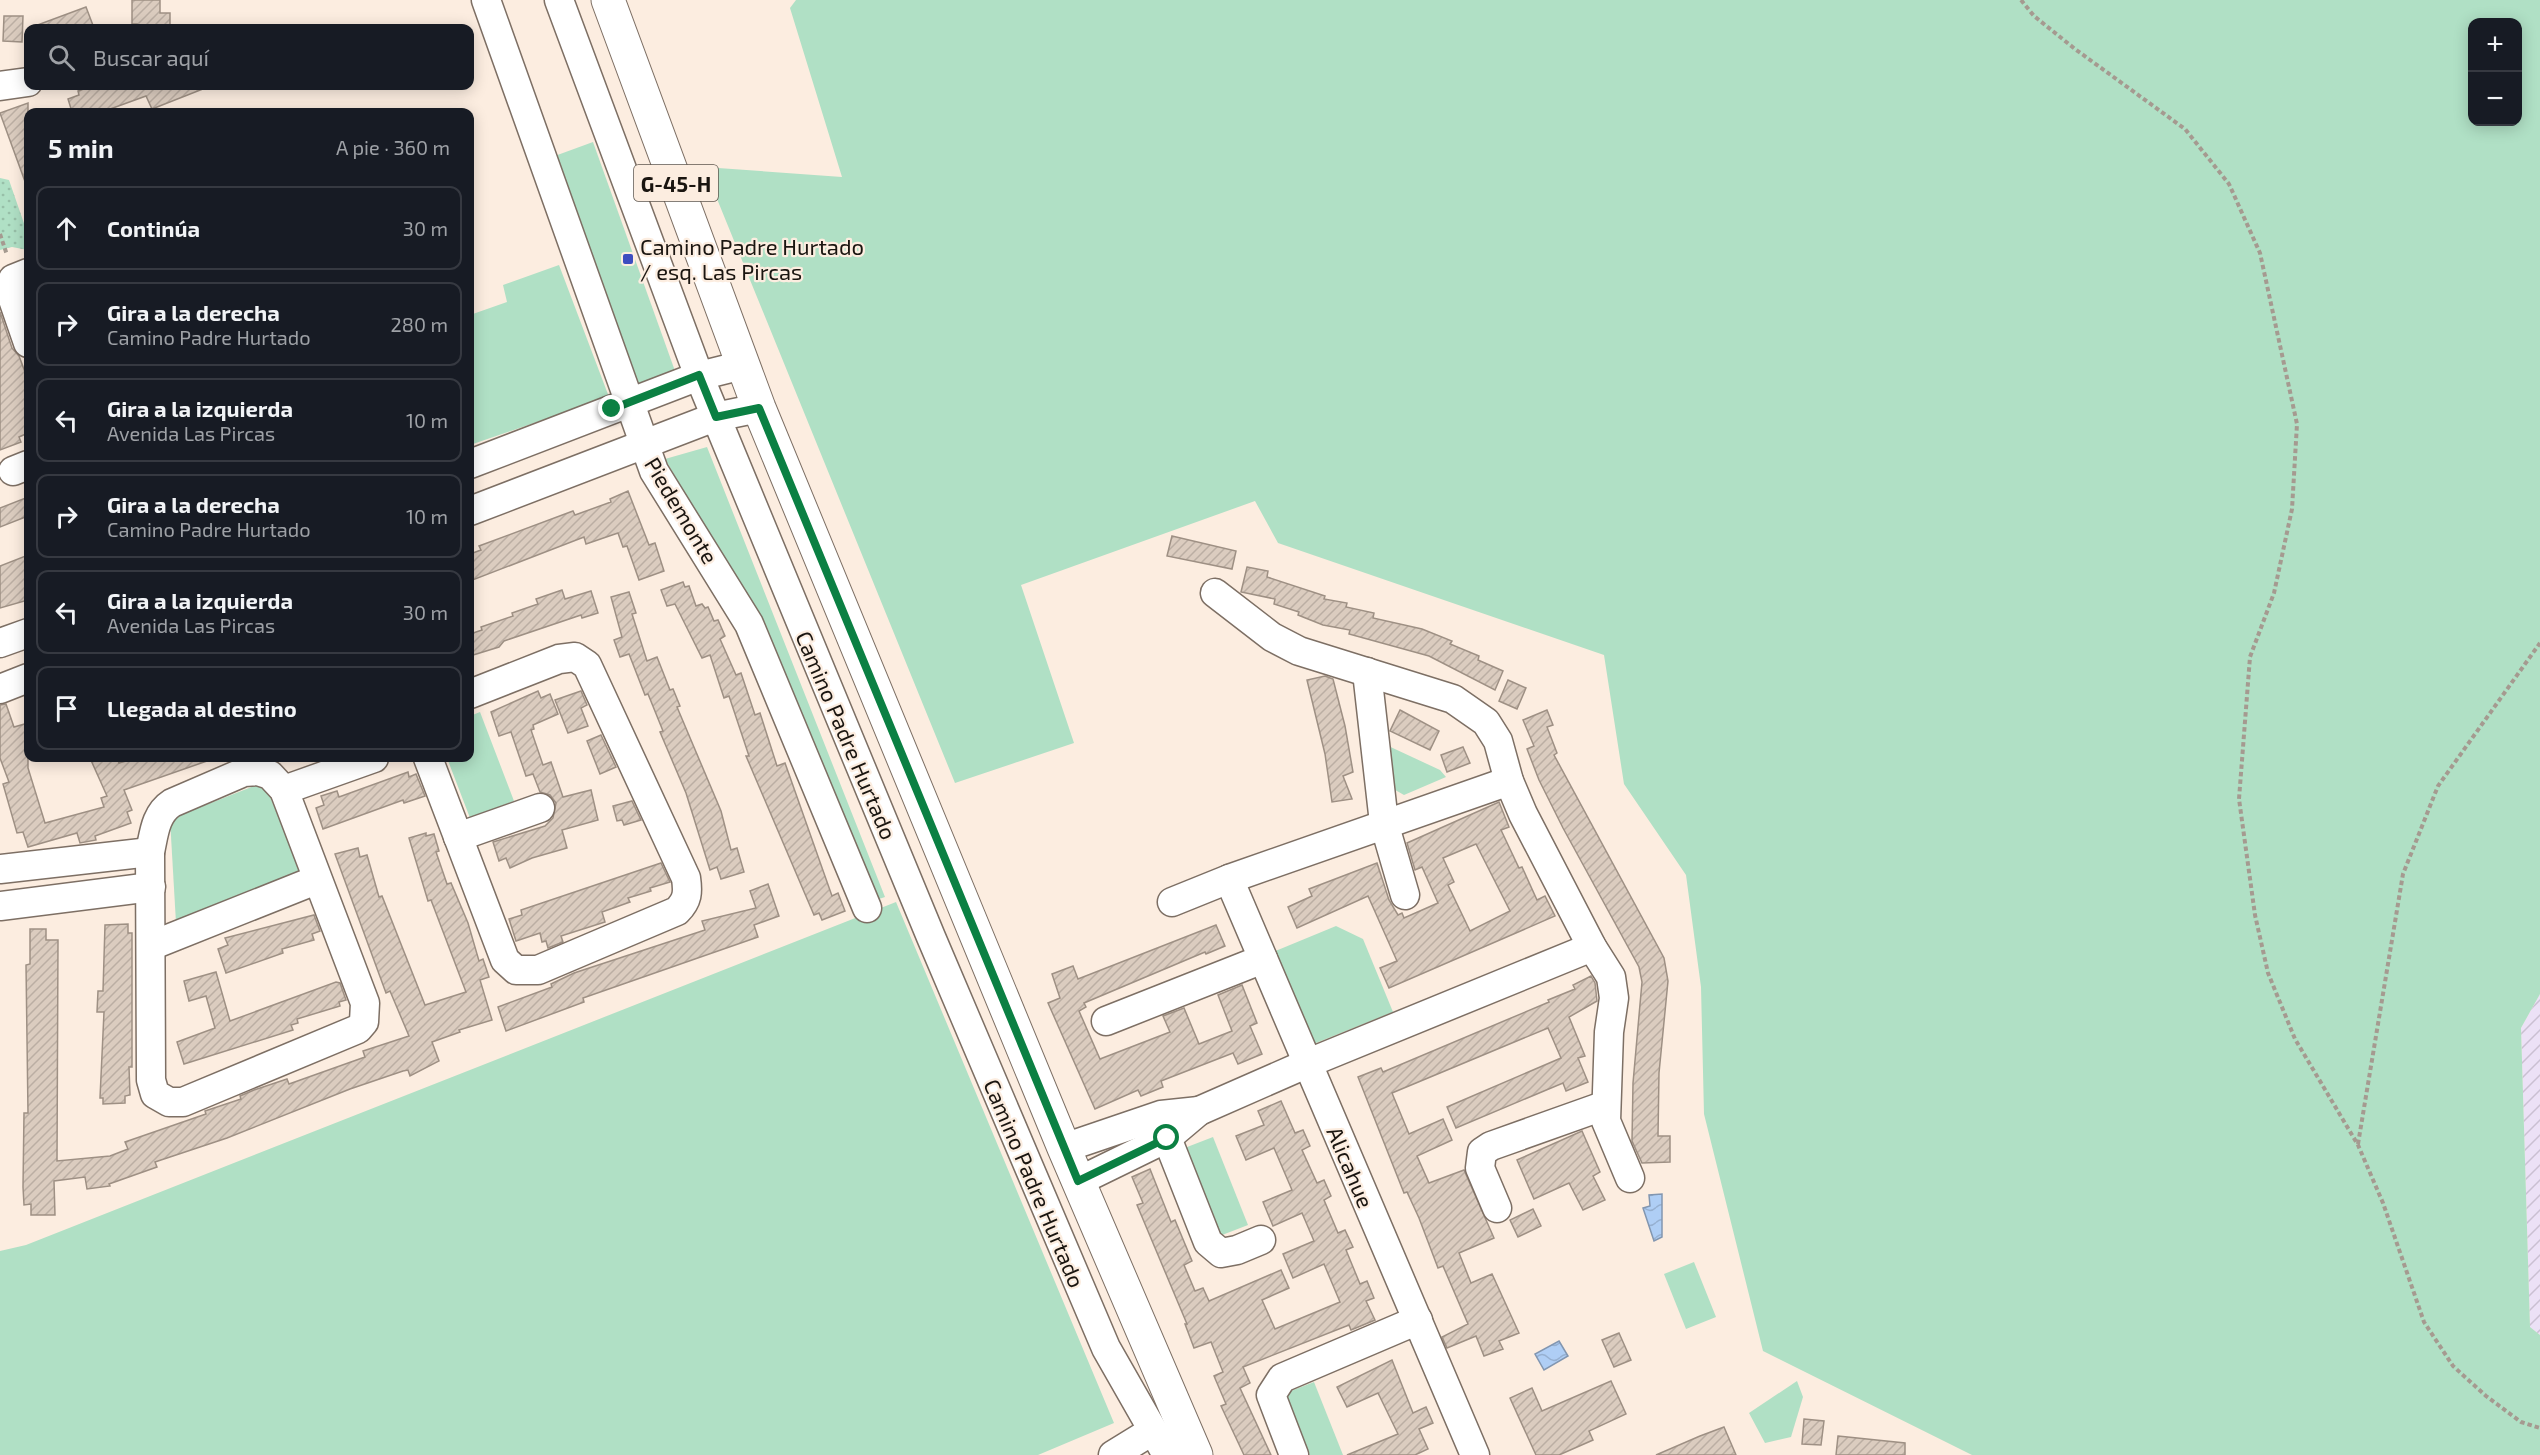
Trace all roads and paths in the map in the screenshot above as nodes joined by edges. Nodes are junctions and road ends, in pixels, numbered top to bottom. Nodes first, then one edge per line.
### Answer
1 (486, 0) edge
2 (559, 0) edge
3 (608, 0) edge
4 (2021, 0) edge
5 (24, 83) edge
6 (0, 86) edge
7 (24, 275) edge
8 (8, 316) edge
9 (24, 338) edge
10 (743, 365) junction
11 (699, 375) junction
12 (629, 402) junction
13 (759, 408) junction
14 (716, 417) junction
15 (541, 436) junction
16 (644, 444) junction
17 (474, 462) edge
18 (559, 477) junction
19 (474, 509) edge
20 (1215, 593) dead end
21 (24, 634) edge
22 (0, 643) edge
23 (2540, 643) edge
24 (1367, 672) junction
25 (24, 680) edge
26 (0, 689) edge
27 (474, 692) edge
28 (363, 762) edge
29 (430, 762) edge
30 (1509, 781) junction
31 (284, 790) junction
32 (540, 808) dead end
33 (1384, 823) junction
34 (458, 837) junction
35 (150, 852) junction
36 (0, 869) edge
37 (1229, 879) junction
38 (316, 880) junction
39 (151, 887) junction
40 (1405, 896) dead end
41 (1172, 902) dead end
42 (0, 906) edge
43 (867, 908) dead end
44 (153, 945) junction
45 (1592, 947) junction
46 (1263, 959) junction
47 (1106, 1020) dead end
48 (1306, 1064) junction
49 (1606, 1105) junction
50 (1199, 1112) junction
51 (1167, 1138) junction
52 (2358, 1145) junction
53 (1064, 1148) junction
54 (1630, 1178) dead end
55 (1078, 1181) junction
56 (1497, 1208) dead end
57 (1261, 1240) dead end
58 (1418, 1320) junction
59 (2540, 1428) edge
60 (1152, 1431) junction
61 (1113, 1455) edge
62 (1167, 1455) edge
63 (1196, 1455) edge
64 (1294, 1455) edge
65 (1475, 1455) edge

1 - 12 street, Piedemonte
2 - 11 street, Camino Padre Hurtado
3 - 10 main road, Camino Padre Hurtado / G-45-H
4 - 52 path
5 - 6 street
7 - 8 street
8 - 9 street
10 - 11 street
10 - 13 main road, Camino Padre Hurtado / G-45-H
11 - 12 street
11 - 14 street, Camino Padre Hurtado
12 - 15 street
12 - 16 street, Piedemonte
13 - 14 street
13 - 53 main road, Camino Padre Hurtado / G-45-H
14 - 16 street
14 - 60 street, Camino Padre Hurtado
15 - 17 street
15 - 18 street
16 - 18 street
16 - 43 street, Piedemonte
18 - 19 street
20 - 24 street
21 - 22 street
23 - 52 path
24 - 30 street
24 - 33 street
25 - 26 street
27 - 34 street
28 - 31 street
29 - 34 street
30 - 33 street
30 - 45 street
31 - 35 street
31 - 38 street
32 - 34 street
33 - 37 street
33 - 40 street
35 - 36 street
35 - 39 street
37 - 41 street
37 - 46 street, Alicahue
38 - 44 street
38 - 44 street
39 - 42 street
39 - 44 street
45 - 48 street
45 - 49 street
46 - 47 street
46 - 48 street, Alicahue
48 - 50 street
48 - 58 street, Alicahue
49 - 54 street
49 - 56 street
50 - 51 street
50 - 53 street
51 - 55 street
51 - 57 street
52 - 59 path
53 - 55 main road, Camino Padre Hurtado / G-45-H
55 - 63 main road, Camino Padre Hurtado / G-45-H
58 - 64 street
58 - 65 street, Alicahue
60 - 61 street
60 - 62 street, Camino Padre Hurtado

